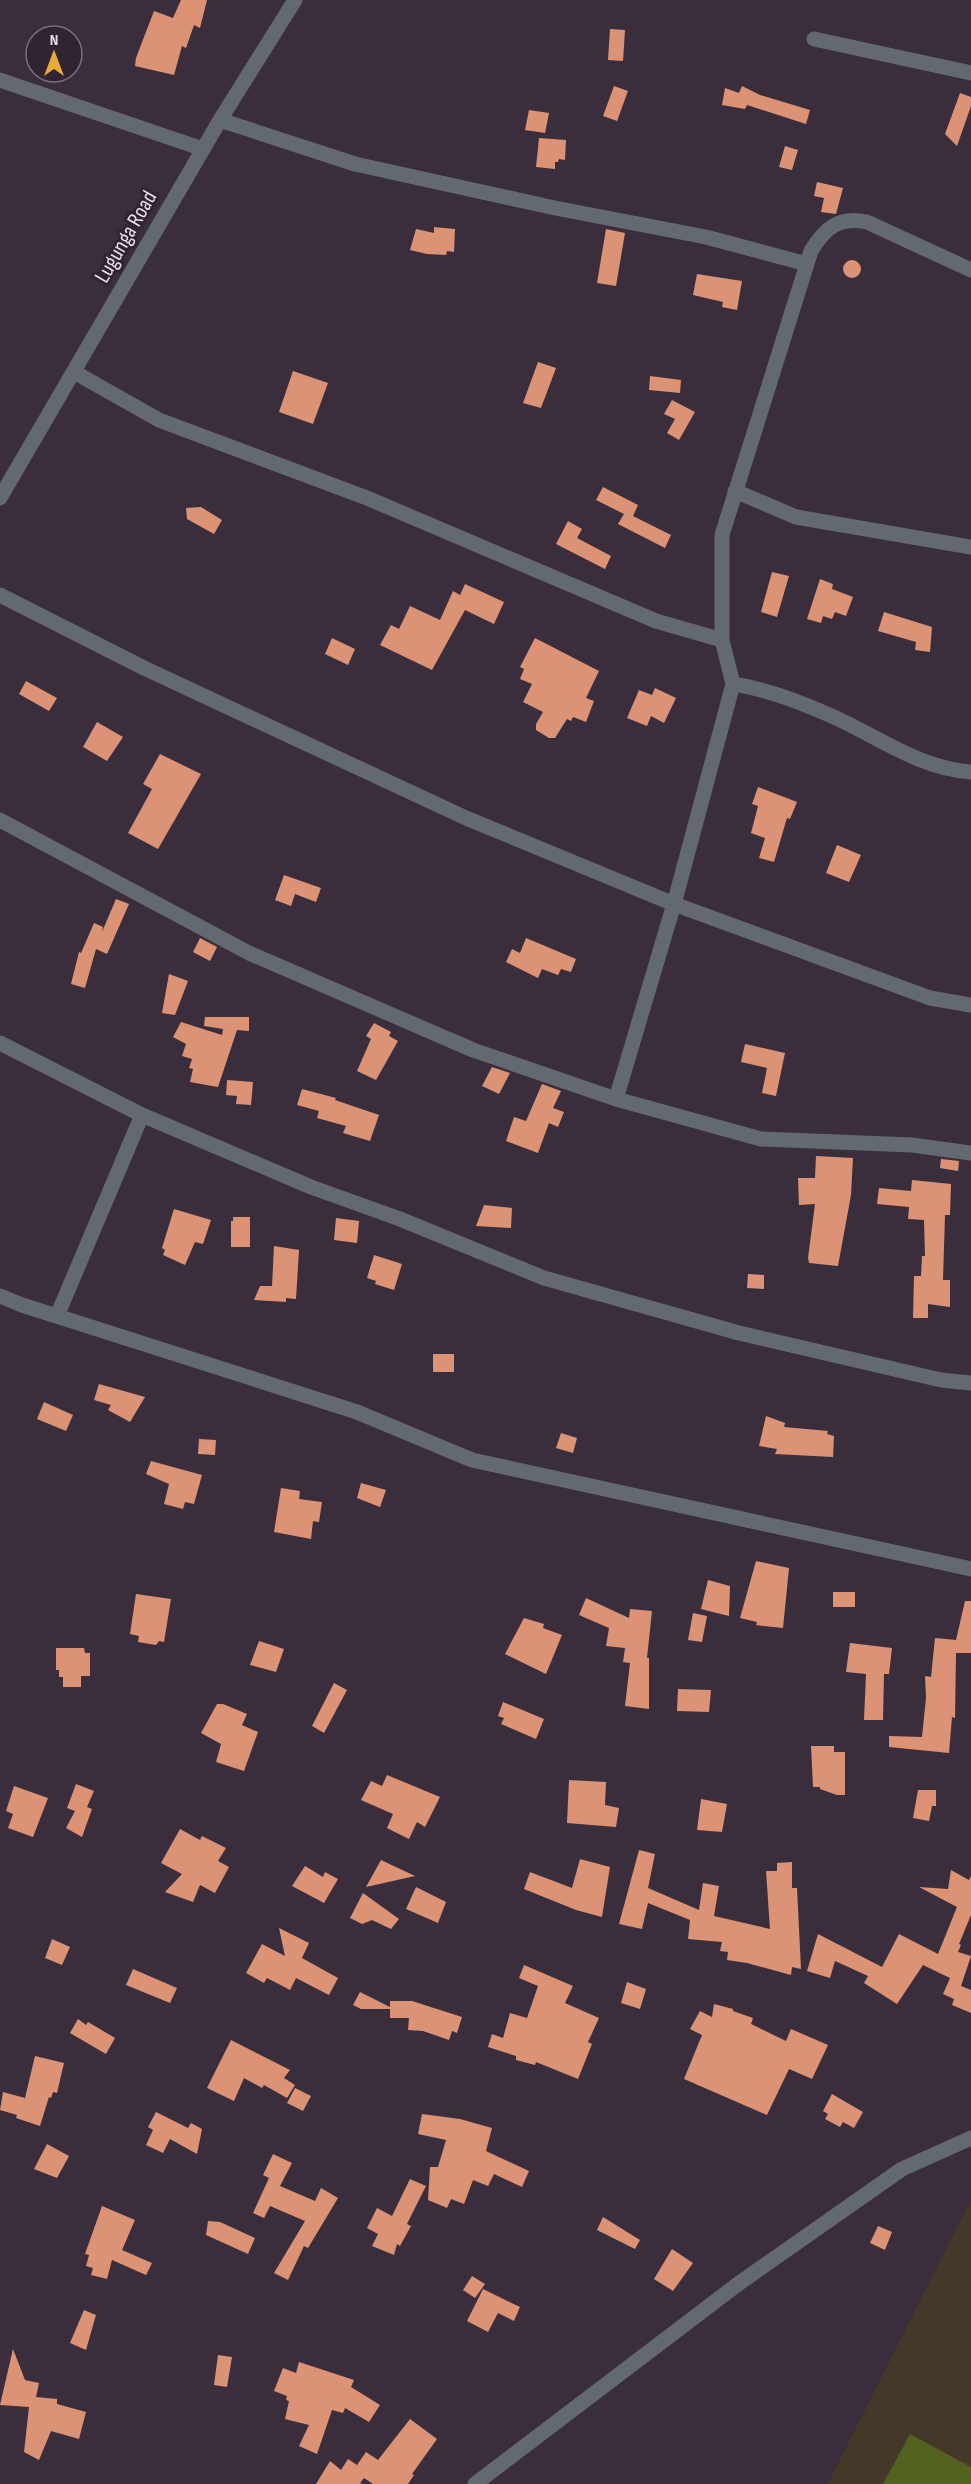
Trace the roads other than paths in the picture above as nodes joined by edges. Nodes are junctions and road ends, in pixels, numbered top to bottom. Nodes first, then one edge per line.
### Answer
1 (295, 0) edge
2 (814, 39) dead end
3 (971, 73) edge
4 (0, 80) edge
5 (220, 120) junction
6 (203, 149) junction
7 (807, 264) junction
8 (971, 270) edge
9 (74, 372) junction
10 (735, 491) junction
11 (0, 498) edge
12 (971, 547) edge
13 (0, 595) edge
14 (722, 640) junction
15 (733, 684) junction
16 (971, 772) edge
17 (0, 820) edge
18 (674, 904) junction
19 (971, 1005) edge
20 (0, 1043) edge
21 (616, 1100) junction
22 (142, 1115) junction
23 (971, 1153) edge
24 (0, 1296) edge
25 (57, 1316) junction
26 (971, 1383) edge
27 (971, 1569) edge
28 (971, 2138) edge
29 (475, 2484) edge

1 - 5 street, Lugunga Road
2 - 3 street
4 - 6 street
5 - 6 street, Lugunga Road
5 - 7 street
6 - 9 street, Lugunga Road
7 - 8 street
7 - 10 street
9 - 11 street, Lugunga Road
9 - 14 street
10 - 12 street
10 - 14 street
13 - 18 street
14 - 15 street
15 - 16 street
15 - 18 street
17 - 21 street
18 - 19 street
18 - 21 street
20 - 22 street
21 - 23 street
22 - 25 street
22 - 26 street
24 - 25 street
25 - 27 street
28 - 29 street

